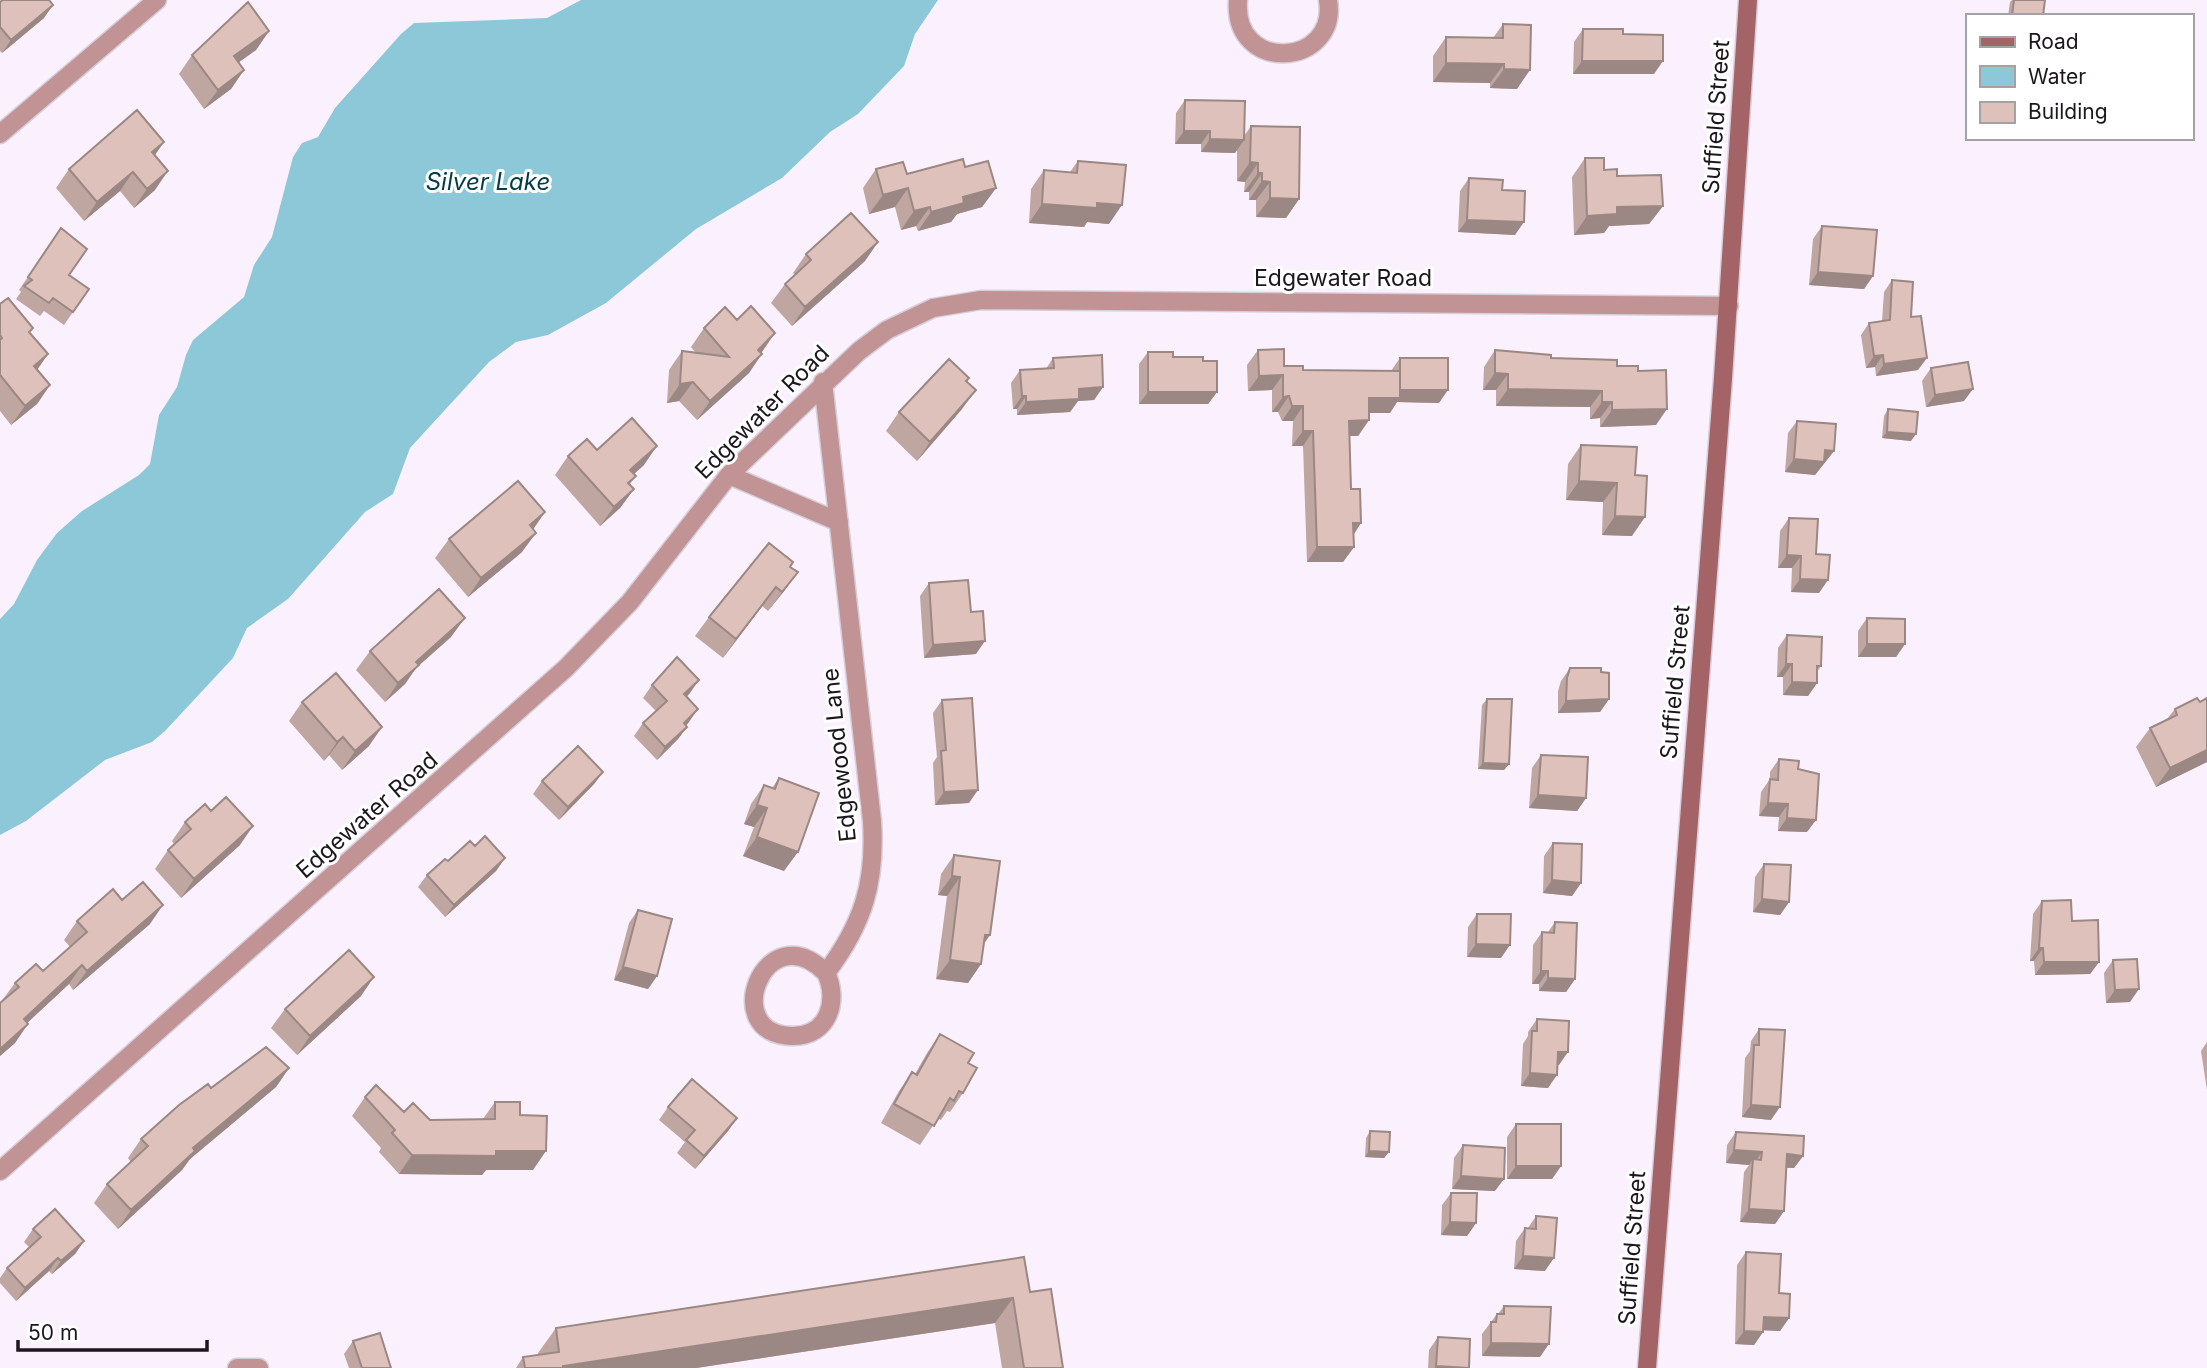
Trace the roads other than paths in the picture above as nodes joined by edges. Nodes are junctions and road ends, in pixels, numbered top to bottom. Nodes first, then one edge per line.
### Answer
1 (157, 0) edge
2 (1238, 0) edge
3 (1328, 0) edge
4 (1748, 0) edge
5 (0, 134) edge
6 (1729, 306) junction
7 (824, 382) junction
8 (729, 475) junction
9 (839, 522) junction
10 (826, 973) junction
11 (0, 1171) edge
12 (237, 1368) edge
13 (260, 1368) edge
14 (1647, 1368) edge

1 - 5 street
2 - 3 street
4 - 6 main road, Suffield Street
6 - 7 street, Edgewater Road
6 - 14 main road, Suffield Street
7 - 8 street, Edgewater Road
7 - 9 street, Edgewood Lane
8 - 9 street
8 - 11 street, Edgewater Road
9 - 10 street, Edgewood Lane
10 - 10 street
12 - 13 street

